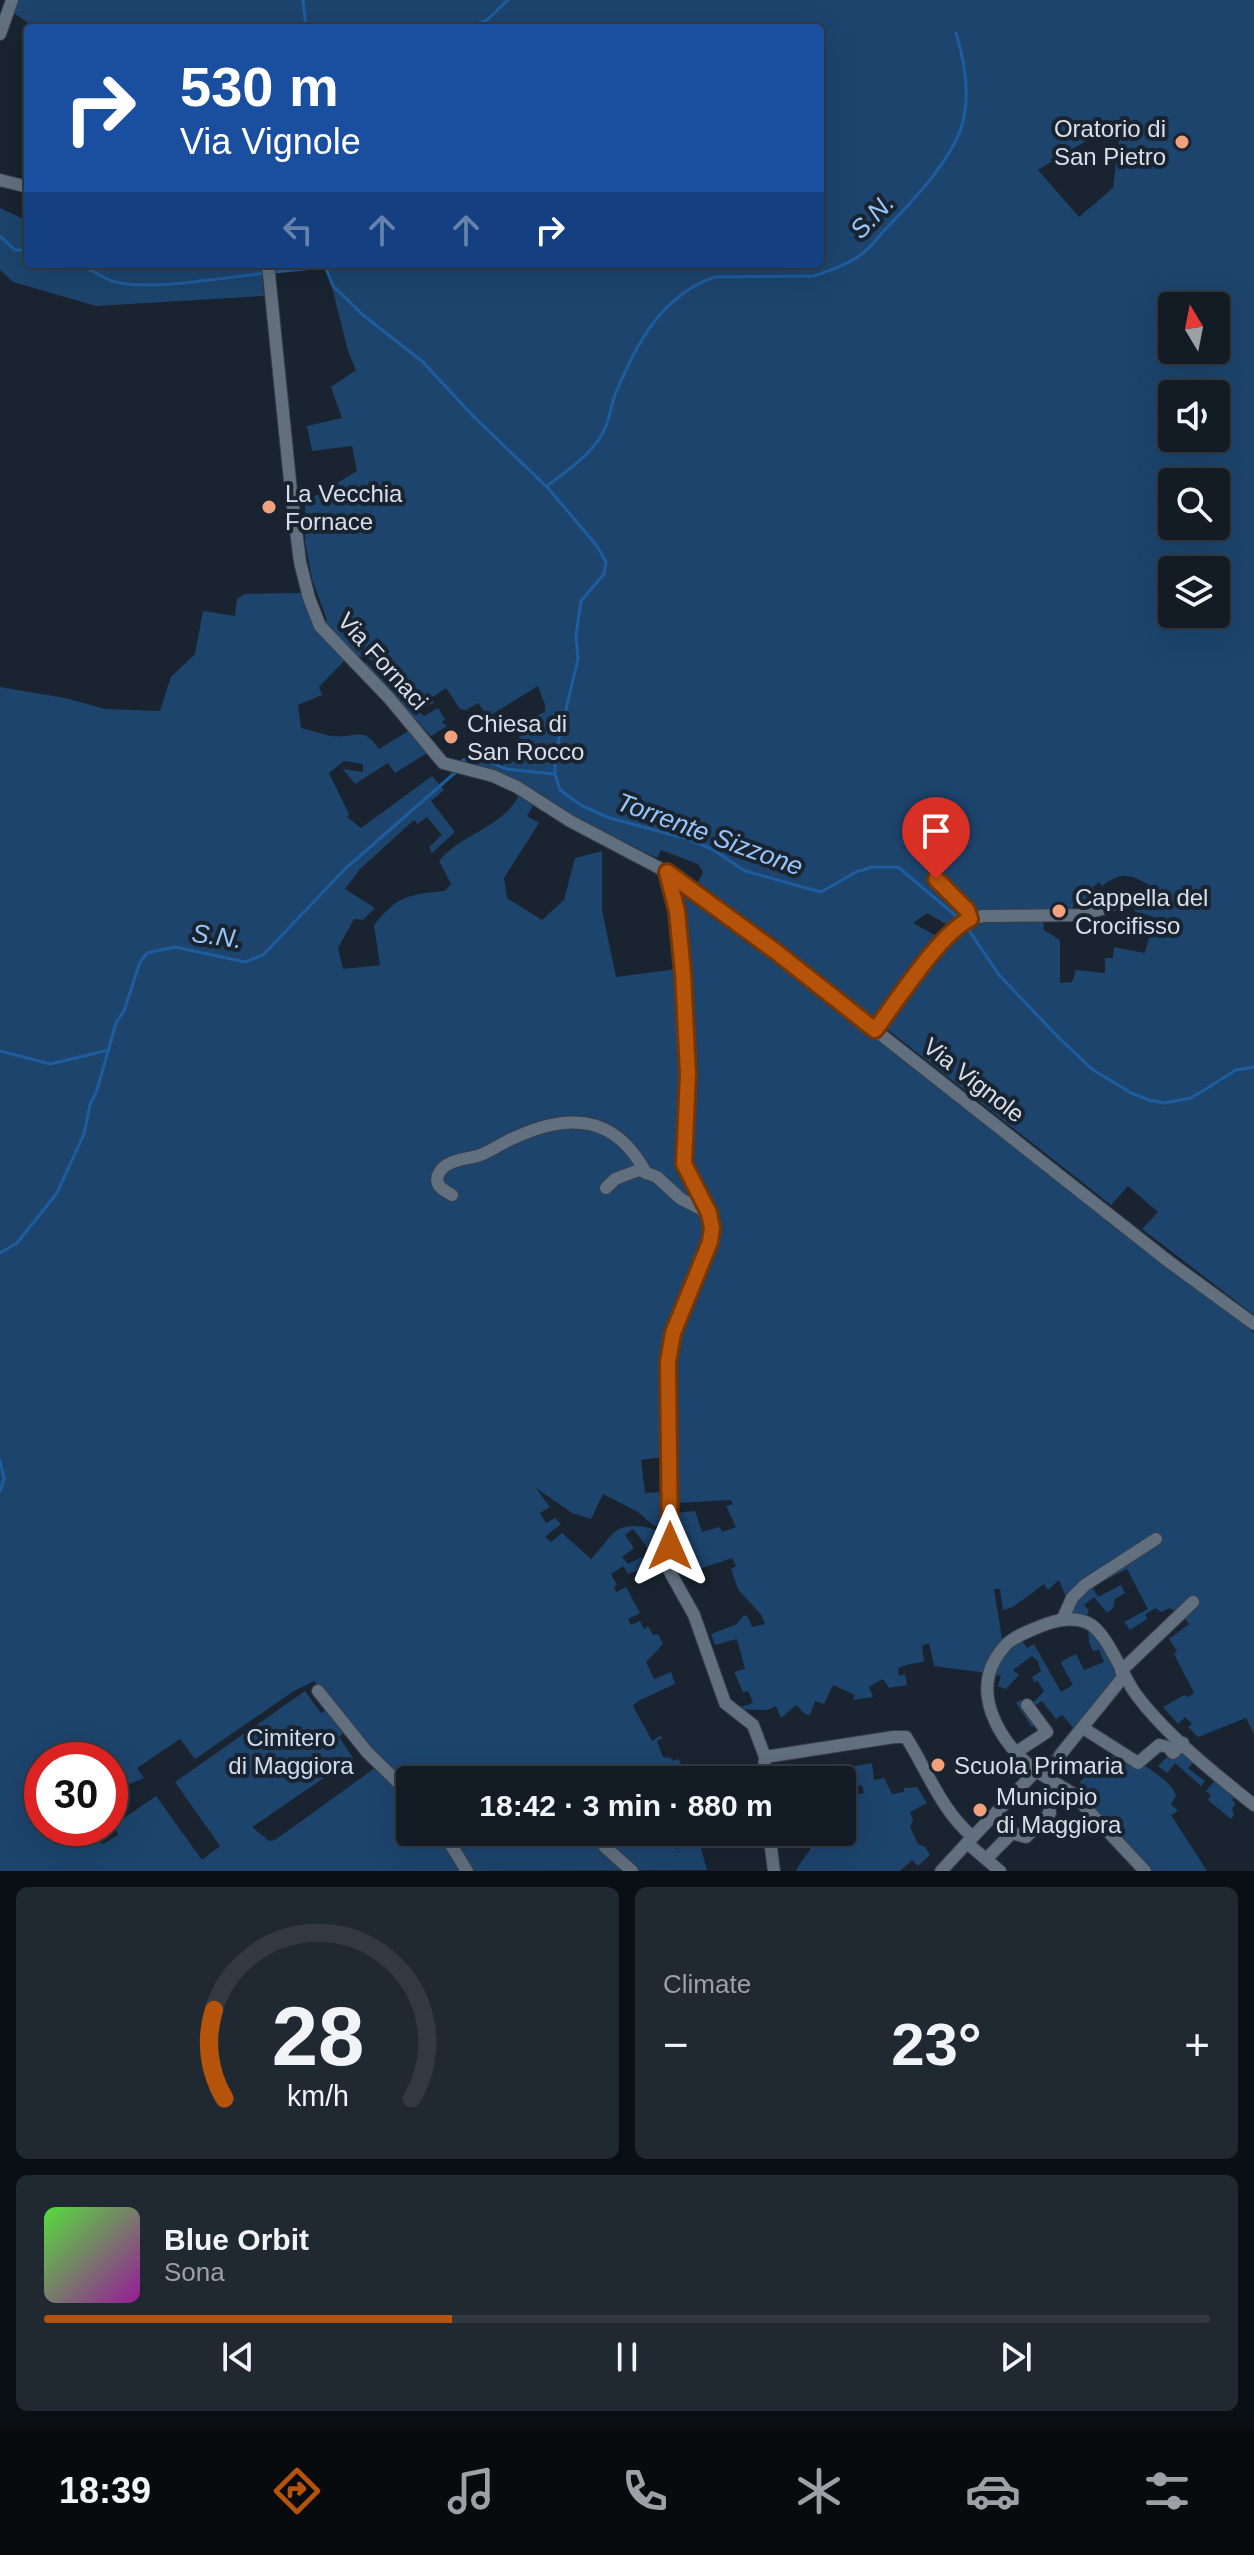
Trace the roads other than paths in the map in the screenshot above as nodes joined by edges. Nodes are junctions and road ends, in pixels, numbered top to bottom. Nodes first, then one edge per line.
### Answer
1 (12, 0) edge
2 (0, 34) edge
3 (0, 180) edge
4 (24, 186) edge
5 (268, 268) edge
6 (667, 872) junction
7 (936, 879) dead end
8 (1121, 899) dead end
9 (965, 922) junction
10 (875, 1030) junction
11 (646, 1173) junction
12 (606, 1188) dead end
13 (452, 1195) dead end
14 (709, 1213) junction
15 (1254, 1324) edge
16 (1156, 1539) dead end
17 (1193, 1602) dead end
18 (1063, 1618) junction
19 (1123, 1673) junction
20 (318, 1691) dead end
21 (1027, 1705) dead end
22 (1083, 1728) junction
23 (1183, 1743) junction
24 (1015, 1753) junction
25 (1060, 1755) tunnel mouth
26 (765, 1757) junction
27 (764, 1766) edge
28 (1036, 1771) junction
29 (396, 1780) edge
30 (1059, 1785) junction
31 (1254, 1805) edge
32 (970, 1840) junction
33 (452, 1846) edge
34 (605, 1846) edge
35 (771, 1846) edge
36 (987, 1858) junction
37 (467, 1871) edge
38 (632, 1871) edge
39 (774, 1871) edge
40 (941, 1871) edge
41 (1000, 1871) edge
42 (1145, 1871) edge

1 - 2 street
3 - 4 street
5 - 6 street, Via Fornaci
6 - 10 street, Via Vignole
6 - 14 street
7 - 9 street
8 - 9 street
9 - 10 street
10 - 15 street, Via Vignole
11 - 12 street
11 - 13 street
11 - 14 street
14 - 26 street
16 - 18 street
17 - 19 street
18 - 19 street
18 - 24 street
19 - 22 street
19 - 23 street
20 - 29 street
21 - 24 street
22 - 23 street
22 - 25 street
23 - 31 street
24 - 28 street
26 - 27 street
26 - 32 street
28 - 30 street
28 - 32 street
30 - 36 street
30 - 42 street
32 - 36 street
32 - 40 street
33 - 37 street
34 - 38 street
35 - 39 street
36 - 41 street

